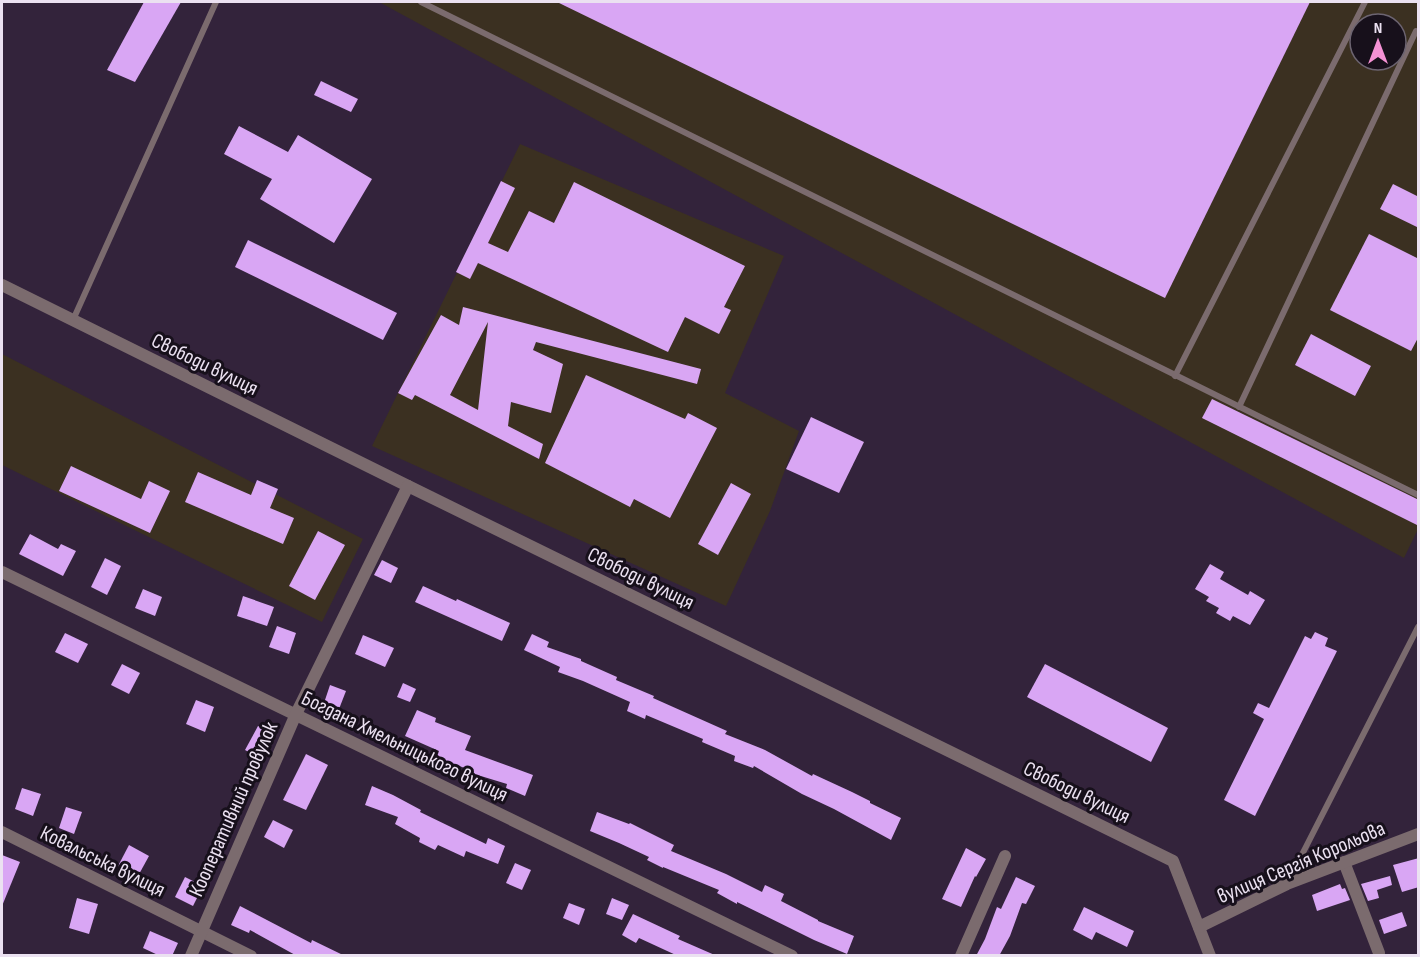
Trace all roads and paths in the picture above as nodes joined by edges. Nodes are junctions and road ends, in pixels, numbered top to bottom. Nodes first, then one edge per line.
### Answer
1 (216, 2) edge
2 (421, 2) edge
3 (1365, 2) edge
4 (1419, 32) edge
5 (2, 285) edge
6 (74, 320) junction
7 (1175, 376) junction
8 (1239, 407) junction
9 (408, 486) junction
10 (1419, 495) edge
11 (2, 572) edge
12 (1419, 627) edge
13 (296, 714) junction
14 (2, 832) edge
15 (1419, 834) edge
16 (1005, 856) dead end
17 (1344, 862) junction
18 (1287, 884) junction
19 (1199, 927) junction
20 (201, 931) junction
21 (1379, 953) dead end
22 (191, 956) edge
23 (251, 956) edge
24 (792, 956) edge
25 (961, 956) edge
26 (1210, 956) edge

1 - 6 lane
2 - 7 lane
3 - 7 lane
4 - 8 lane
5 - 6 street, Свободи вулиця
6 - 9 street, Свободи вулиця
7 - 8 lane
8 - 10 lane
9 - 13 street, Кооперативний провулок
9 - 19 street, Свободи вулиця
11 - 13 street, Богдана Хмельницького вулиця
12 - 18 lane
13 - 20 street, Кооперативний провулок
13 - 24 street, Богдана Хмельницького вулиця
14 - 20 street, Ковальська вулиця
15 - 17 street, вулиця Сергія Корольова
16 - 25 street
17 - 18 street, вулиця Сергія Корольова
17 - 21 street
18 - 19 street, вулиця Сергія Корольова
19 - 26 street, Свободи вулиця
20 - 22 street, Кооперативний провулок
20 - 23 street, Ковальська вулиця

